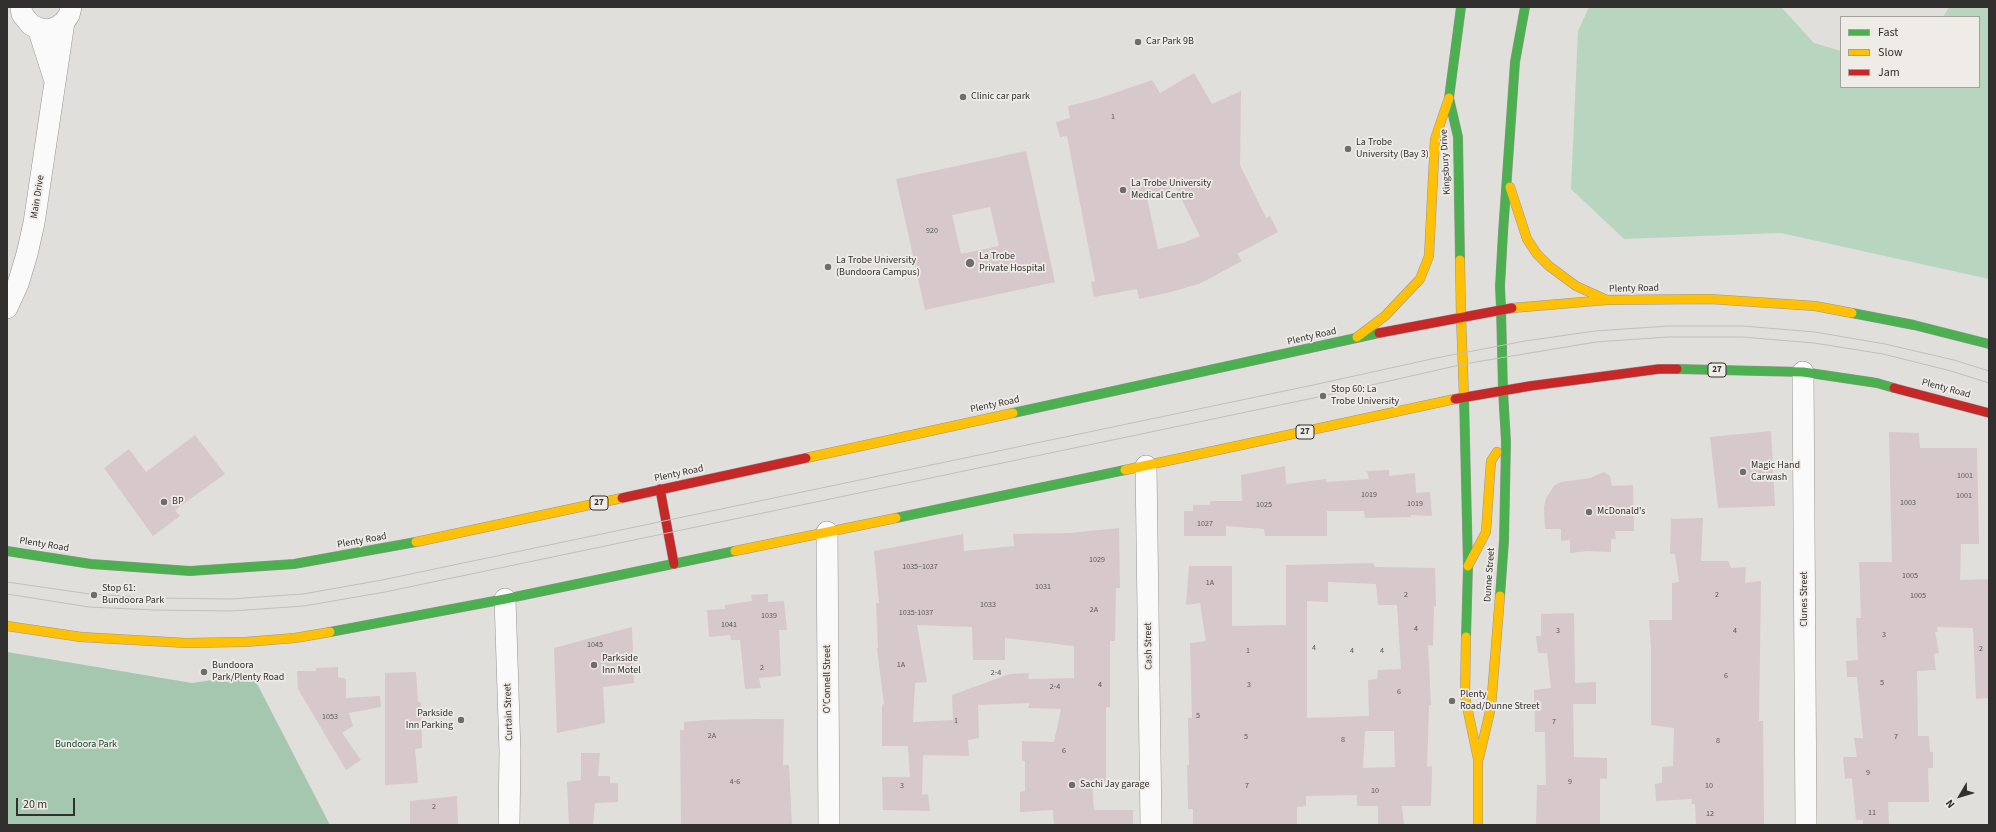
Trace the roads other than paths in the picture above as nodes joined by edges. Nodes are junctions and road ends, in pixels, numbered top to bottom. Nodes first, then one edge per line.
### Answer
1 (1461, 7) edge
2 (1525, 7) edge
3 (7, 12) edge
4 (67, 15) edge
5 (28, 19) edge
6 (55, 82) junction
7 (1450, 98) junction
8 (1507, 178) junction
9 (1607, 300) junction
10 (7, 308) edge
11 (1501, 309) junction
12 (1461, 316) junction
13 (1357, 337) junction
14 (1989, 344) edge
15 (1803, 372) junction
16 (1503, 390) junction
17 (1464, 397) junction
18 (1989, 413) edge
19 (1506, 454) junction
20 (1146, 466) junction
21 (660, 489) junction
22 (827, 532) junction
23 (7, 551) edge
24 (674, 564) junction
25 (1468, 566) junction
26 (1500, 590) junction
27 (505, 599) junction
28 (1489, 599) dead end
29 (1477, 609) dead end
30 (1466, 619) junction
31 (7, 626) edge
32 (1478, 759) junction
33 (509, 825) edge
34 (829, 825) edge
35 (1151, 825) edge
36 (1478, 825) edge
37 (1806, 825) edge

1 - 7 main road, Kingsbury Drive
2 - 8 main road
3 - 5 street
4 - 5 street
4 - 6 street, Main Drive
5 - 6 street, Main Drive
6 - 10 street, Main Drive
7 - 12 main road, Kingsbury Drive
7 - 13 main road
8 - 9 main road
8 - 11 main road
9 - 11 main road, Plenty Road / 27
9 - 14 main road, Plenty Road / 27
11 - 12 main road, Plenty Road / 27
11 - 16 main road, Dunne Street
12 - 13 main road, Plenty Road / 27
12 - 17 main road, Kingsbury Drive
13 - 21 main road, Plenty Road / 27
15 - 16 main road, Plenty Road / 27
15 - 18 main road, Plenty Road / 27
15 - 37 street, Clunes Street
16 - 17 main road, Plenty Road / 27
16 - 19 main road, Dunne Street
17 - 20 main road, Plenty Road / 27
17 - 25 main road, Dunne Street
19 - 25 main road
19 - 26 main road, Dunne Street
20 - 22 main road, Plenty Road / 27
20 - 35 street, Cash Street
21 - 23 main road, Plenty Road / 27
21 - 24 main road
22 - 24 main road, Plenty Road / 27
22 - 34 street, O'Connell Street
24 - 27 main road, Plenty Road / 27
25 - 30 main road, Dunne Street
26 - 28 main road
26 - 32 main road, Dunne Street
27 - 31 main road, Plenty Road / 27
27 - 33 street, Curtain Street
29 - 30 main road
30 - 32 main road, Dunne Street
32 - 36 main road, Dunne Street

